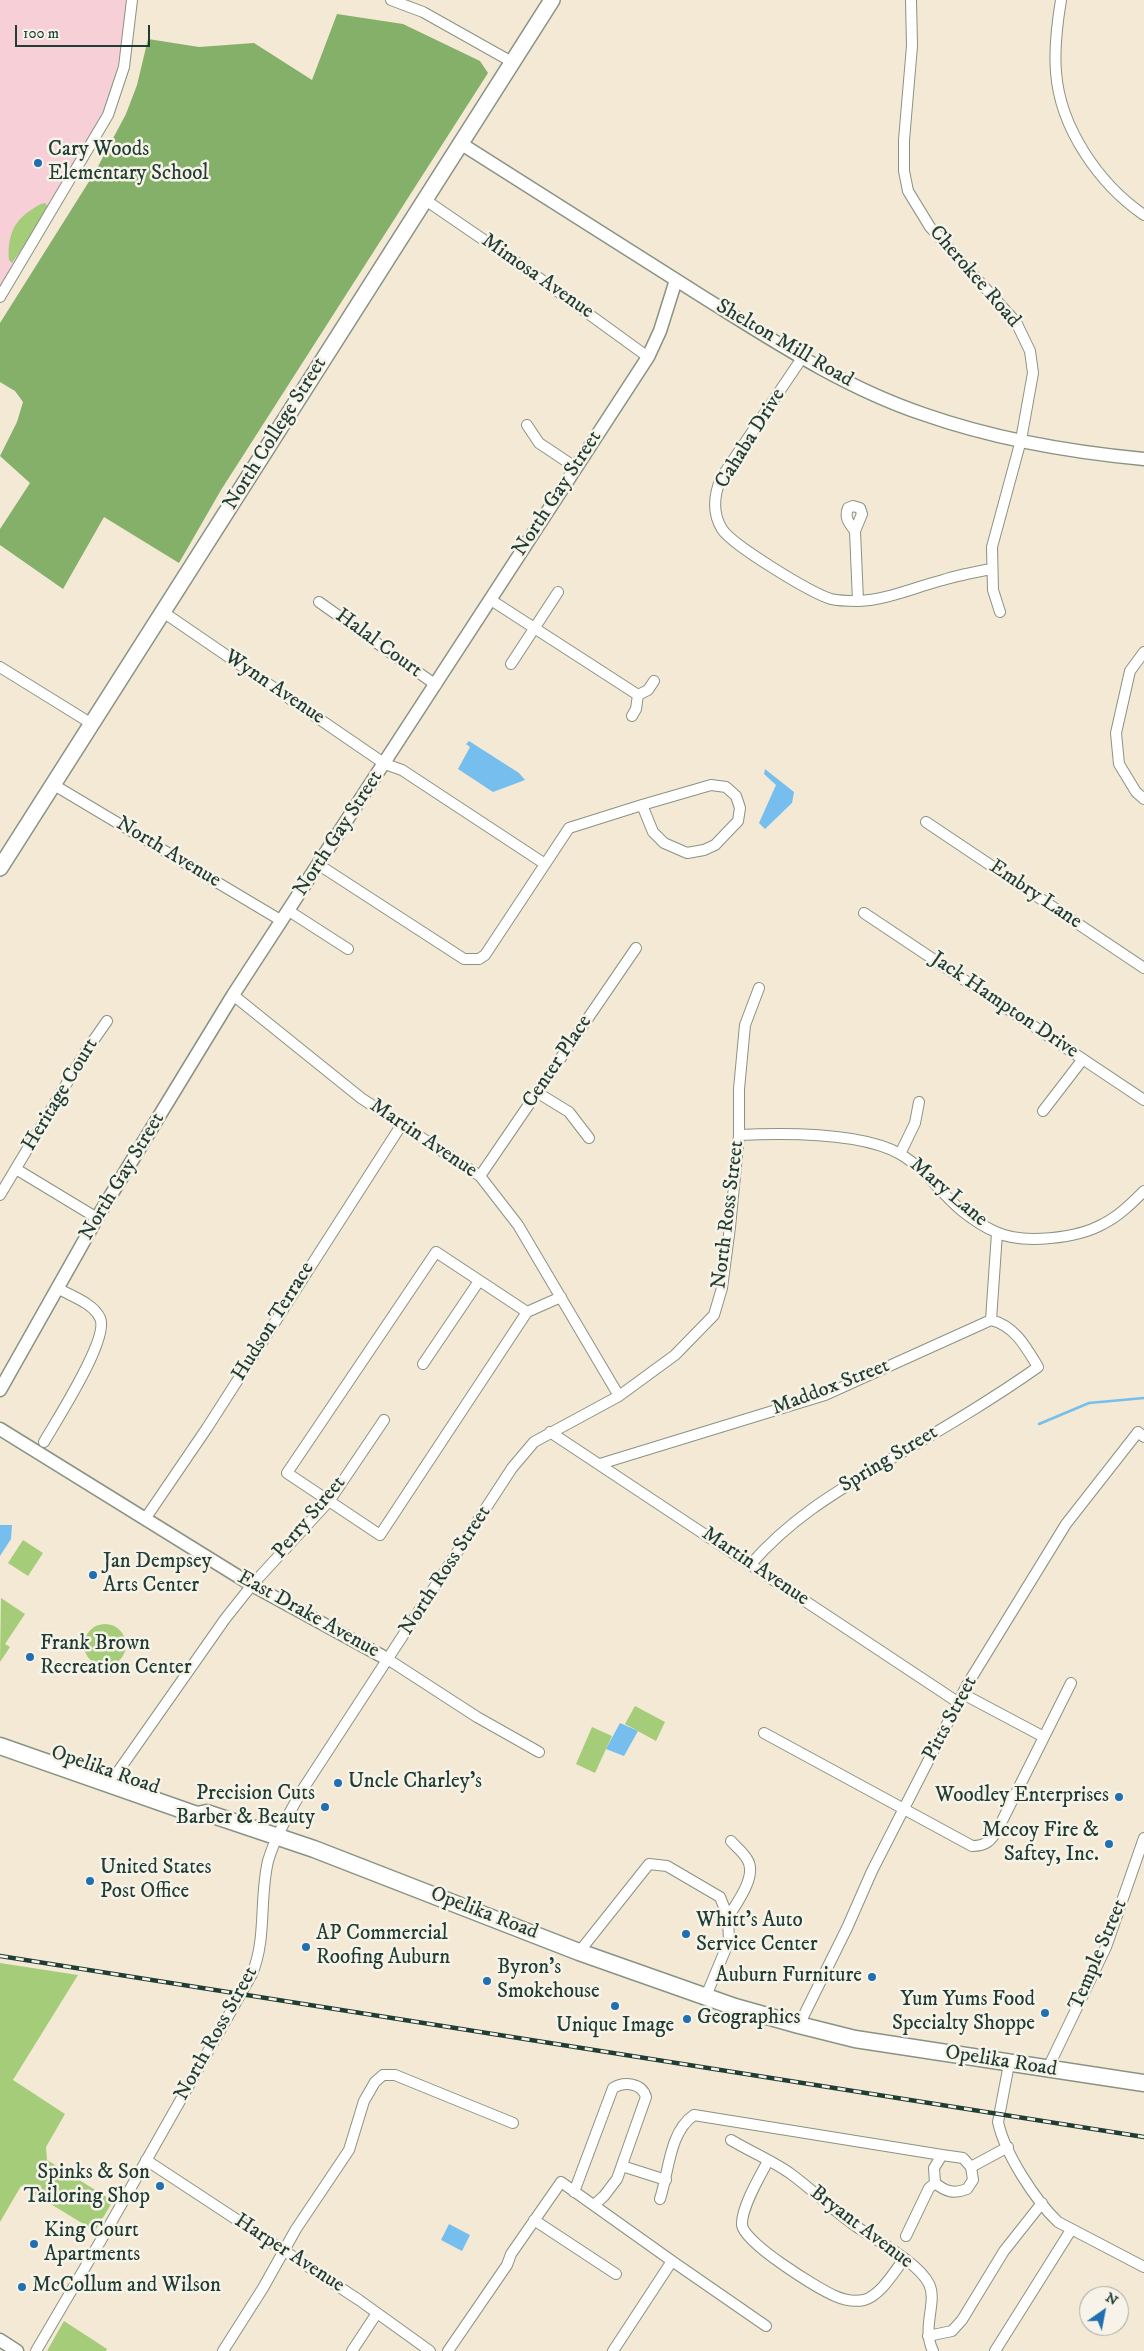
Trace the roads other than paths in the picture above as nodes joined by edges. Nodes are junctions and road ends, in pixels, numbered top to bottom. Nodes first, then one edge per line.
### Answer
1 (132, 0) edge
2 (392, 0) edge
3 (552, 0) edge
4 (911, 0) edge
5 (1061, 0) edge
6 (512, 62) junction
7 (460, 143) junction
8 (424, 200) junction
9 (1144, 215) edge
10 (676, 280) junction
11 (0, 297) edge
12 (648, 357) junction
13 (802, 358) junction
14 (526, 425) dead end
15 (1020, 440) junction
16 (1144, 459) edge
17 (575, 467) junction
18 (855, 531) dead end
19 (991, 569) junction
20 (558, 592) dead end
21 (491, 600) junction
22 (858, 601) junction
23 (319, 602) dead end
24 (163, 612) junction
25 (1000, 612) dead end
26 (535, 628) junction
27 (1144, 652) edge
28 (511, 664) dead end
29 (0, 666) edge
30 (654, 681) dead end
31 (436, 685) junction
32 (638, 695) junction
33 (632, 716) dead end
34 (92, 724) junction
35 (385, 764) junction
36 (54, 785) junction
37 (1144, 799) edge
38 (642, 805) junction
39 (926, 822) dead end
40 (544, 864) junction
41 (319, 865) junction
42 (0, 868) edge
43 (864, 913) dead end
44 (286, 916) junction
45 (636, 948) dead end
46 (348, 949) dead end
47 (1144, 968) edge
48 (759, 988) dead end
49 (233, 995) junction
50 (107, 1021) dead end
51 (1083, 1059) junction
52 (538, 1092) junction
53 (1144, 1100) edge
54 (919, 1102) dead end
55 (1043, 1111) dead end
56 (402, 1124) junction
57 (739, 1135) junction
58 (589, 1138) dead end
59 (900, 1154) junction
60 (16, 1169) junction
61 (480, 1176) junction
62 (1144, 1191) edge
63 (0, 1195) edge
64 (97, 1218) junction
65 (997, 1233) junction
66 (479, 1281) junction
67 (57, 1288) junction
68 (561, 1297) junction
69 (527, 1312) junction
70 (991, 1320) junction
71 (424, 1364) dead end
72 (0, 1390) edge
73 (619, 1396) junction
74 (384, 1420) dead end
75 (0, 1429) edge
76 (550, 1432) junction
77 (1141, 1435) edge
78 (44, 1442) dead end
79 (600, 1464) junction
80 (330, 1500) junction
81 (145, 1519) junction
82 (750, 1565) junction
83 (252, 1585) junction
84 (389, 1660) junction
85 (1071, 1683) dead end
86 (961, 1699) junction
87 (764, 1733) dead end
88 (0, 1734) edge
89 (1044, 1737) junction
90 (0, 1746) edge
91 (539, 1752) dead end
92 (113, 1779) junction
93 (904, 1808) junction
94 (277, 1837) junction
95 (1144, 1838) edge
96 (731, 1841) dead end
97 (728, 1917) junction
98 (580, 1952) junction
99 (706, 1996) junction
100 (799, 2025) junction
101 (1008, 2064) junction
102 (1047, 2070) junction
103 (1144, 2083) edge
104 (513, 2123) dead end
105 (731, 2140) dead end
106 (1008, 2147) junction
107 (942, 2155) junction
108 (146, 2160) junction
109 (768, 2161) junction
110 (622, 2166) junction
111 (971, 2166) junction
112 (666, 2180) junction
113 (935, 2183) junction
114 (574, 2192) junction
115 (660, 2199) dead end
116 (1042, 2203) junction
117 (594, 2205) junction
118 (534, 2220) junction
119 (1071, 2230) junction
120 (906, 2236) dead end
121 (284, 2250) junction
122 (904, 2259) junction
123 (672, 2261) junction
124 (1144, 2267) edge
125 (616, 2274) dead end
126 (378, 2314) junction
127 (766, 2326) dead end
128 (928, 2336) junction
129 (0, 2340) edge
130 (17, 2351) edge
131 (36, 2351) edge
132 (222, 2351) edge
133 (352, 2351) edge
134 (430, 2351) edge
135 (448, 2351) edge
136 (613, 2351) edge
137 (933, 2351) edge
138 (995, 2351) edge

1 - 11 street
2 - 6 street
3 - 6 main road, North College Street
4 - 15 street, Cherokee Road
5 - 9 street
6 - 7 main road, North College Street
7 - 8 main road, North College Street
7 - 10 street, Shelton Mill Road
8 - 12 street, Mimosa Avenue
8 - 24 main road, North College Street
10 - 12 street, North Gay Street
10 - 13 street, Shelton Mill Road
12 - 17 street, North Gay Street
13 - 15 street, Shelton Mill Road
13 - 22 street, Cahaba Drive
14 - 17 street
15 - 16 street, Shelton Mill Road
15 - 19 street, Cherokee Road
17 - 21 street, North Gay Street
18 - 22 street
19 - 22 street, Cahaba Drive
19 - 25 street, Cherokee Road
20 - 26 street
21 - 26 street
21 - 31 street, North Gay Street
23 - 31 street, Halal Court
24 - 34 main road, North College Street
24 - 35 street, Wynn Avenue
26 - 28 street
26 - 32 street
27 - 37 street
29 - 34 street
30 - 32 street
31 - 35 street, North Gay Street
32 - 33 street
34 - 36 main road, North College Street
35 - 40 street, Wynn Avenue
35 - 41 street, North Gay Street
36 - 42 main road, North College Street
36 - 44 street, North Avenue
38 - 38 street
38 - 40 street
39 - 47 street, Embry Lane
40 - 41 street
41 - 44 street, North Gay Street
43 - 51 street, Jack Hampton Drive
44 - 46 street, North Avenue
44 - 49 street, North Gay Street
45 - 52 street, Center Place
48 - 57 street, North Ross Street
49 - 56 street, Martin Avenue
49 - 64 street, North Gay Street
50 - 60 street, Heritage Court
51 - 53 street, Jack Hampton Drive
51 - 55 street
52 - 58 street
52 - 61 street, Center Place
54 - 59 street
56 - 61 street, Martin Avenue
56 - 81 street, Hudson Terrace
57 - 59 street, Mary Lane
57 - 73 street, North Ross Street
59 - 65 street, Mary Lane
60 - 63 street, Heritage Court
60 - 64 street
61 - 68 street, Martin Avenue
62 - 65 street, Mary Lane
64 - 67 street, North Gay Street
65 - 70 street
66 - 69 street
66 - 71 street
66 - 80 street
67 - 72 street, North Gay Street
67 - 78 street
68 - 69 street
68 - 73 street, Martin Avenue
69 - 80 street
70 - 79 street, Maddox Street
70 - 82 street, Spring Street
73 - 76 street, North Ross Street
74 - 80 street, Perry Street
75 - 81 street, East Drake Avenue
76 - 79 street, Martin Avenue
76 - 84 street, North Ross Street
77 - 86 street, Pitts Street
79 - 82 street, Martin Avenue
80 - 83 street, Perry Street
81 - 83 street, East Drake Avenue
82 - 86 street, Martin Avenue
83 - 84 street, East Drake Avenue
83 - 92 street, Perry Street
84 - 91 street, East Drake Avenue
84 - 94 street, North Ross Street
85 - 89 street
86 - 89 street, Martin Avenue
86 - 93 street, Pitts Street
87 - 93 street
88 - 92 main road, Opelika Road
89 - 93 street
90 - 92 main road, Opelika Road
92 - 94 main road, Opelika Road
93 - 100 street, Pitts Street
94 - 98 main road, Opelika Road
94 - 108 street, North Ross Street
95 - 102 street, Temple Street
96 - 97 street
97 - 98 street
97 - 99 street
98 - 99 main road, Opelika Road
99 - 100 main road, Opelika Road
100 - 101 main road, Opelika Road
101 - 102 main road, Opelika Road
101 - 106 street
102 - 103 main road, Opelika Road
104 - 121 street
105 - 109 street, Bryant Avenue
106 - 111 street
106 - 116 street
107 - 111 street
107 - 112 street
107 - 113 street
108 - 121 street, Harper Avenue
108 - 131 street, North Ross Street
109 - 122 street, Bryant Avenue
109 - 122 street
110 - 112 street
110 - 114 street
110 - 117 street
111 - 113 street
112 - 115 street
113 - 120 street
114 - 117 street
114 - 118 street
116 - 119 street
116 - 128 street
117 - 123 street
118 - 125 street
118 - 135 street
119 - 124 street
119 - 138 street
121 - 126 street, Harper Avenue
121 - 132 street
122 - 128 street, Bryant Avenue
123 - 127 street
123 - 136 street
126 - 133 street
126 - 134 street, Harper Avenue
128 - 137 street, Bryant Avenue
129 - 130 street

